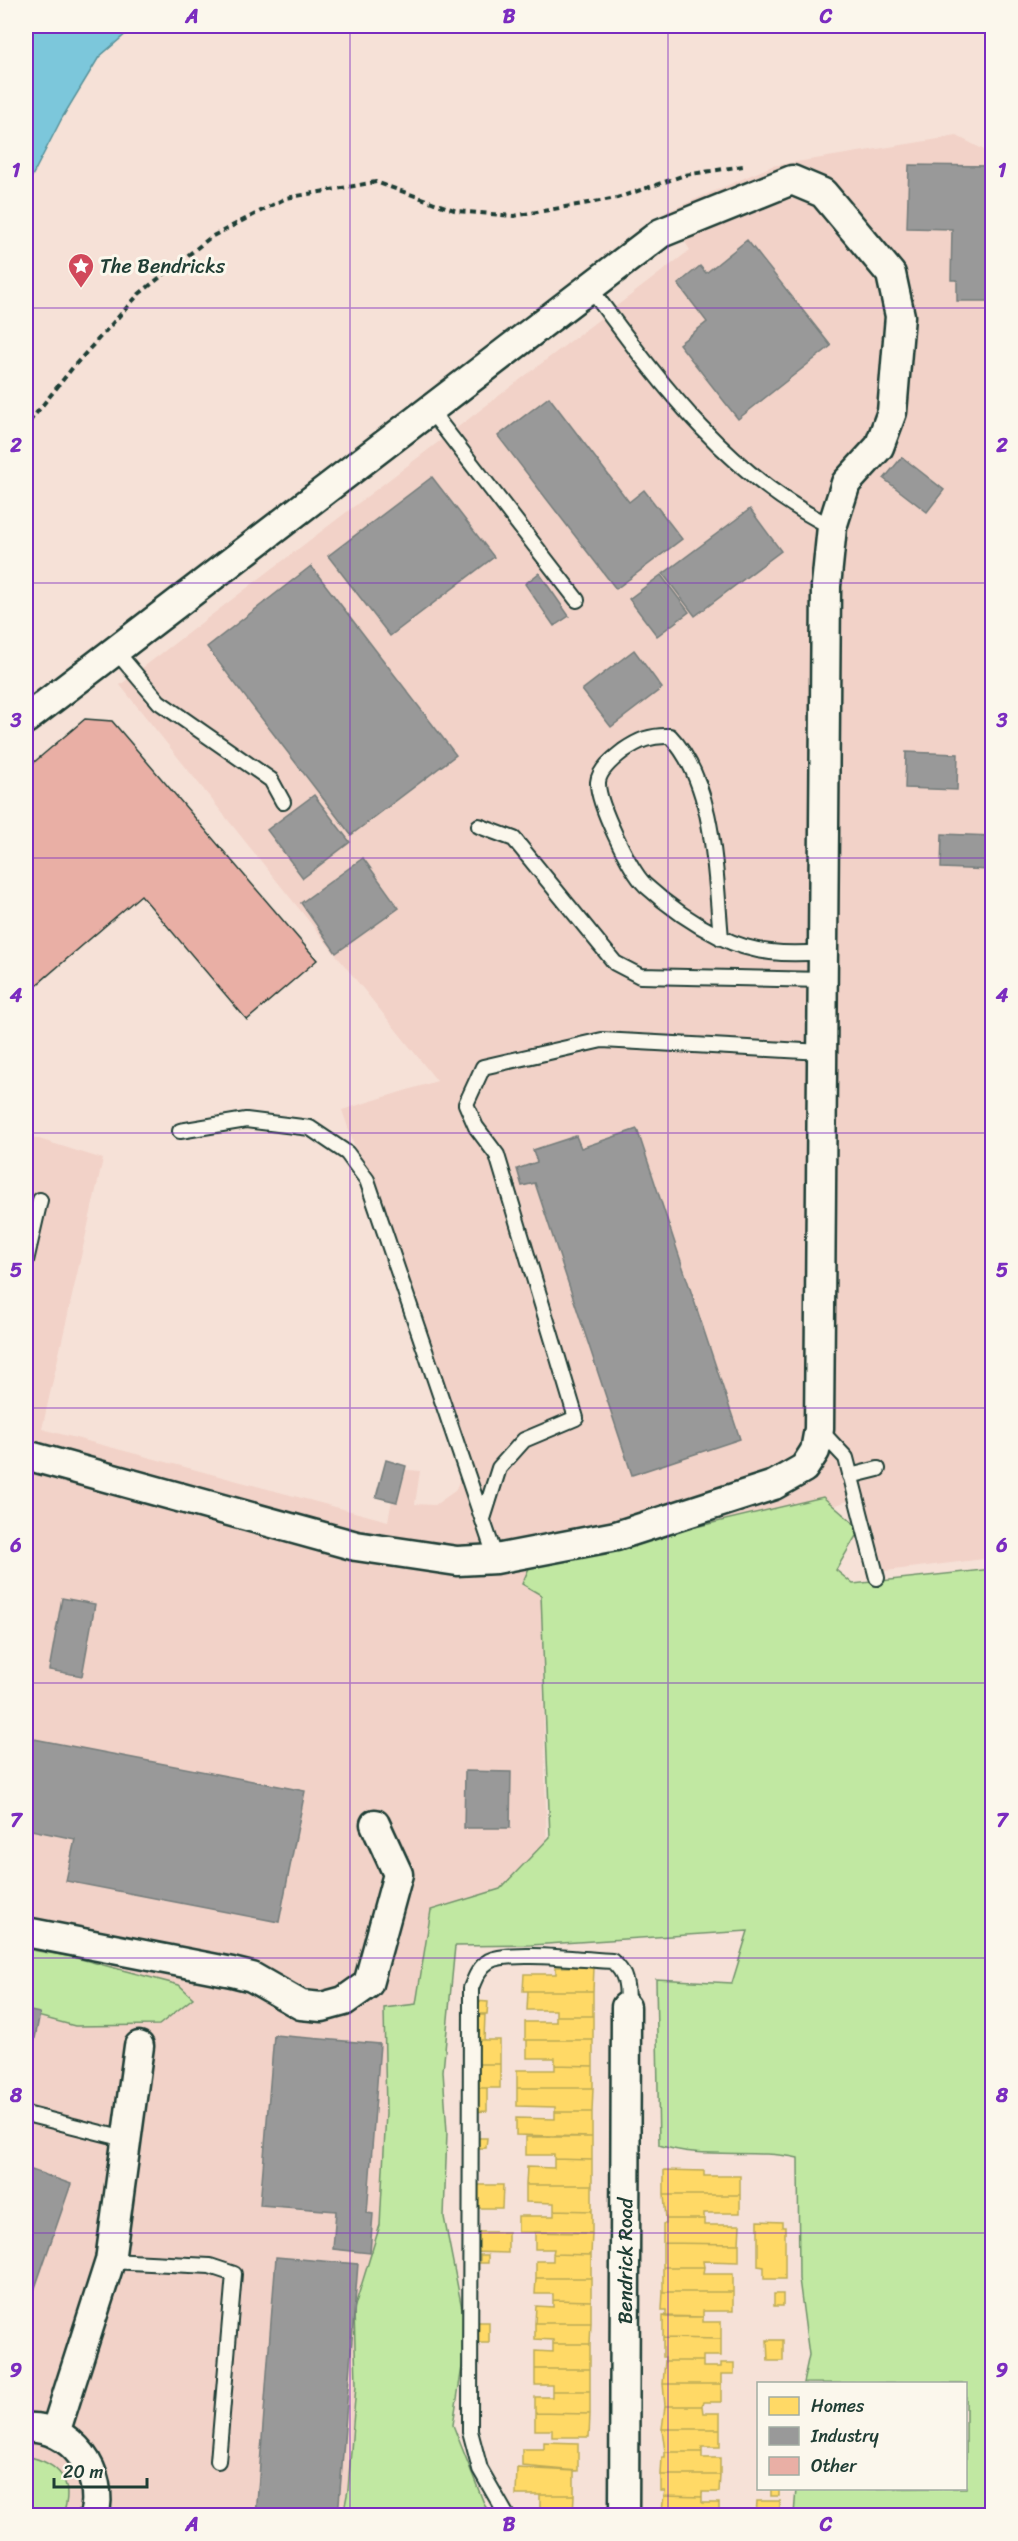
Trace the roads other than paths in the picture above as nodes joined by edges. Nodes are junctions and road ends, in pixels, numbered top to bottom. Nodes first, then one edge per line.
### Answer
1 (590, 288) junction
2 (430, 410) junction
3 (832, 527) junction
4 (577, 600) dead end
5 (116, 650) junction
6 (26, 719) edge
7 (283, 802) dead end
8 (479, 826) dead end
9 (721, 938) junction
10 (823, 951) junction
11 (823, 980) junction
12 (822, 1052) junction
13 (180, 1131) dead end
14 (40, 1200) dead end
15 (26, 1261) edge
16 (819, 1429) junction
17 (26, 1455) edge
18 (878, 1469) dead end
19 (850, 1476) junction
20 (483, 1519) junction
21 (496, 1559) junction
22 (877, 1578) dead end
23 (375, 1824) dead end
24 (26, 1932) edge
25 (626, 2007) joint
26 (139, 2046) dead end
27 (26, 2114) edge
28 (125, 2139) junction
29 (110, 2261) junction
30 (26, 2428) edge
31 (55, 2433) junction
32 (218, 2461) dead end
33 (94, 2516) edge
34 (507, 2516) edge
35 (624, 2516) edge

1 - 2 street
1 - 3 lane
1 - 3 street
2 - 4 lane
2 - 5 street
3 - 10 street
5 - 6 street
5 - 7 lane
8 - 11 lane
9 - 9 lane
9 - 10 lane
10 - 11 street
11 - 12 street
12 - 16 street
12 - 20 lane
13 - 20 lane
14 - 15 lane
16 - 19 lane
16 - 21 street
17 - 21 street
18 - 19 lane
19 - 22 lane
20 - 21 lane
23 - 24 street
25 - 34 lane
25 - 35 street, Bendrick Road
26 - 28 street
27 - 28 lane
28 - 29 street
29 - 31 street
29 - 32 lane
30 - 31 street
31 - 33 street

